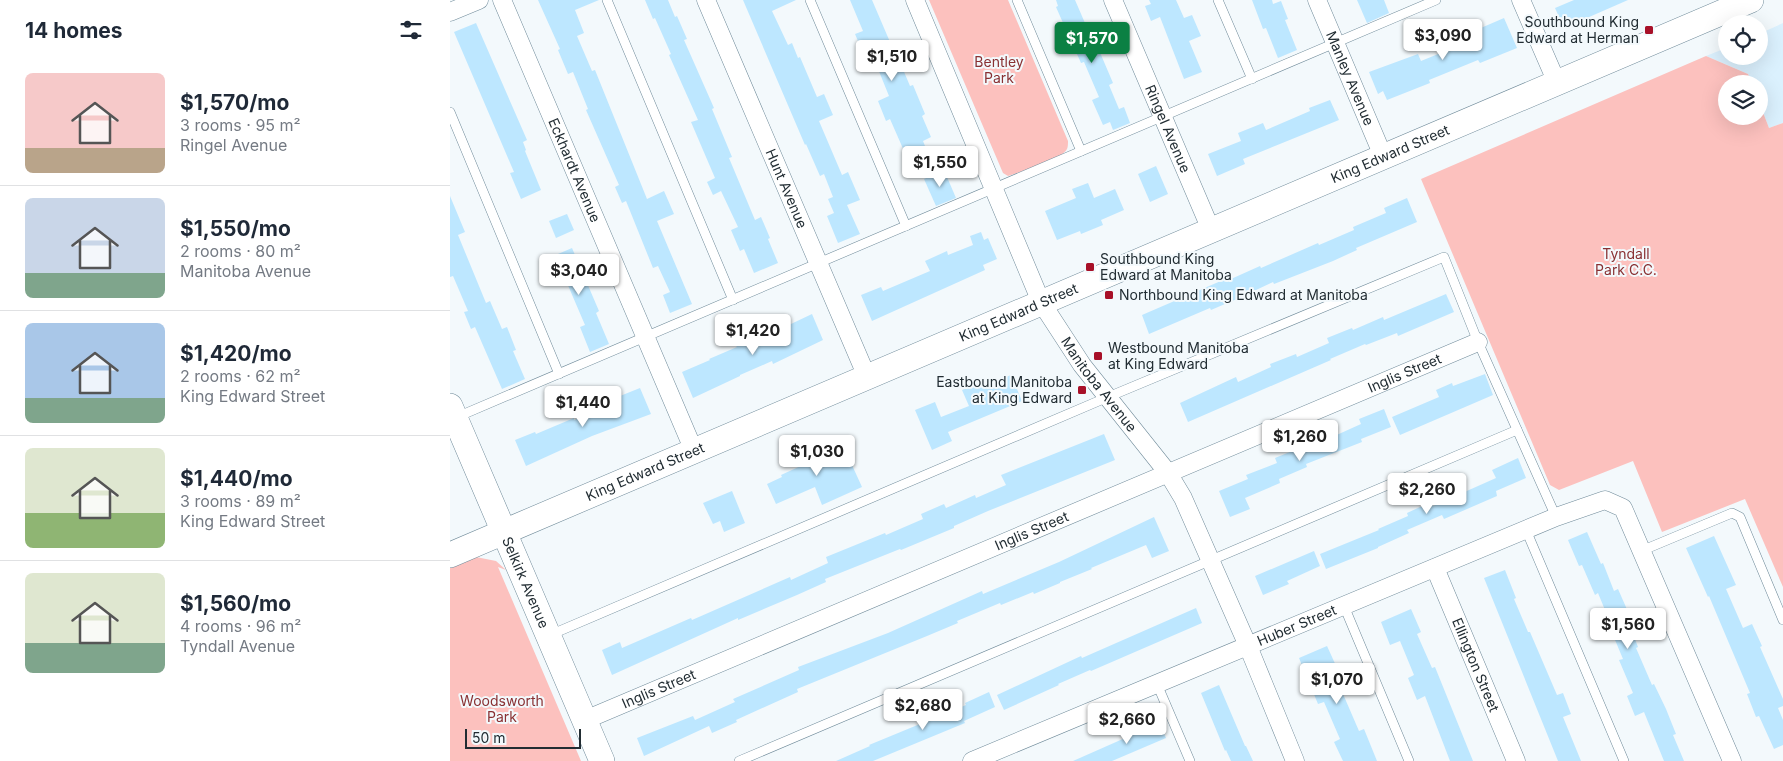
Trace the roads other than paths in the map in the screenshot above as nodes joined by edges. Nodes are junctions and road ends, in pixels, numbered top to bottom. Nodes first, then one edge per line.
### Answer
1 (479, 0) edge
2 (502, 0) edge
3 (607, 0) edge
4 (706, 0) edge
5 (810, 0) edge
6 (915, 0) edge
7 (1017, 0) edge
8 (1113, 0) edge
9 (1218, 0) edge
10 (1317, 0) edge
11 (1436, 0) edge
12 (1521, 0) edge
13 (1751, 0) edge
14 (1421, 3) edge
15 (1724, 5) edge
16 (450, 12) edge
17 (1335, 43) junction
18 (1252, 79) junction
19 (1557, 83) junction
20 (450, 112) edge
21 (1163, 117) junction
22 (1081, 152) junction
23 (1383, 156) junction
24 (994, 189) junction
25 (906, 226) junction
26 (1211, 230) junction
27 (818, 263) junction
28 (733, 300) junction
29 (1041, 302) junction
30 (645, 337) junction
31 (1478, 342) junction
32 (559, 374) junction
33 (867, 377) junction
34 (1108, 397) junction
35 (453, 412) edge
36 (1517, 430) junction
37 (694, 451) junction
38 (1168, 473) junction
39 (1556, 517) junction
40 (1526, 530) junction
41 (504, 532) junction
42 (1641, 551) junction
43 (450, 555) edge
44 (1210, 559) junction
45 (1435, 568) junction
46 (1344, 606) junction
47 (1783, 620) edge
48 (549, 635) junction
49 (1248, 646) junction
50 (1157, 684) junction
51 (585, 720) junction
52 (602, 761) edge
53 (738, 761) edge
54 (972, 761) edge
55 (1190, 761) edge
56 (1295, 761) edge
57 (1409, 761) edge
58 (1516, 761) edge
59 (1624, 761) edge
60 (1732, 761) edge

1 - 16 street
2 - 30 street, Eckhardt Avenue
3 - 28 lane
4 - 27 street, Hunt Avenue
5 - 25 lane
6 - 24 street, Manitoba Avenue
7 - 22 lane
8 - 21 street, Ringel Avenue
9 - 18 lane
10 - 17 street, Manley Avenue
11 - 14 lane
12 - 19 street
13 - 15 street, King Edward Street
14 - 17 lane
15 - 19 street, King Edward Street
17 - 18 lane
17 - 23 street, Manley Avenue
18 - 21 lane
19 - 23 street, King Edward Street
20 - 32 lane
21 - 22 lane
21 - 26 street, Ringel Avenue
22 - 24 lane
23 - 26 street, King Edward Street
24 - 25 lane
24 - 29 street, Manitoba Avenue
25 - 27 lane
26 - 29 street, King Edward Street
27 - 28 lane
27 - 33 street, Hunt Avenue
28 - 30 lane
29 - 33 street, King Edward Street
29 - 34 street, Manitoba Avenue
30 - 32 lane
30 - 37 street, Eckhardt Avenue
31 - 34 lane
31 - 36 lane
31 - 38 street, Inglis Street
32 - 35 lane
33 - 37 street, King Edward Street
34 - 38 street, Manitoba Avenue
34 - 48 lane
35 - 41 street, Selkirk Avenue
36 - 39 lane
36 - 44 lane
37 - 41 street, King Edward Street
38 - 44 street, Manitoba Avenue
38 - 51 street, Inglis Street
39 - 40 street, Huber Street
39 - 42 street, Huber Street
40 - 45 street, Huber Street
40 - 59 lane
41 - 43 street, King Edward Street
41 - 48 street, Selkirk Avenue
42 - 47 lane
42 - 60 street
44 - 49 street, Manitoba Avenue
44 - 53 lane
45 - 46 street, Huber Street
45 - 58 street, Ellington Street
46 - 49 street, Huber Street
46 - 57 lane
48 - 51 street, Selkirk Avenue
49 - 50 street, Huber Street
49 - 56 street, Manitoba Avenue
50 - 54 street, Huber Street
50 - 55 lane
51 - 52 street, Selkirk Avenue

